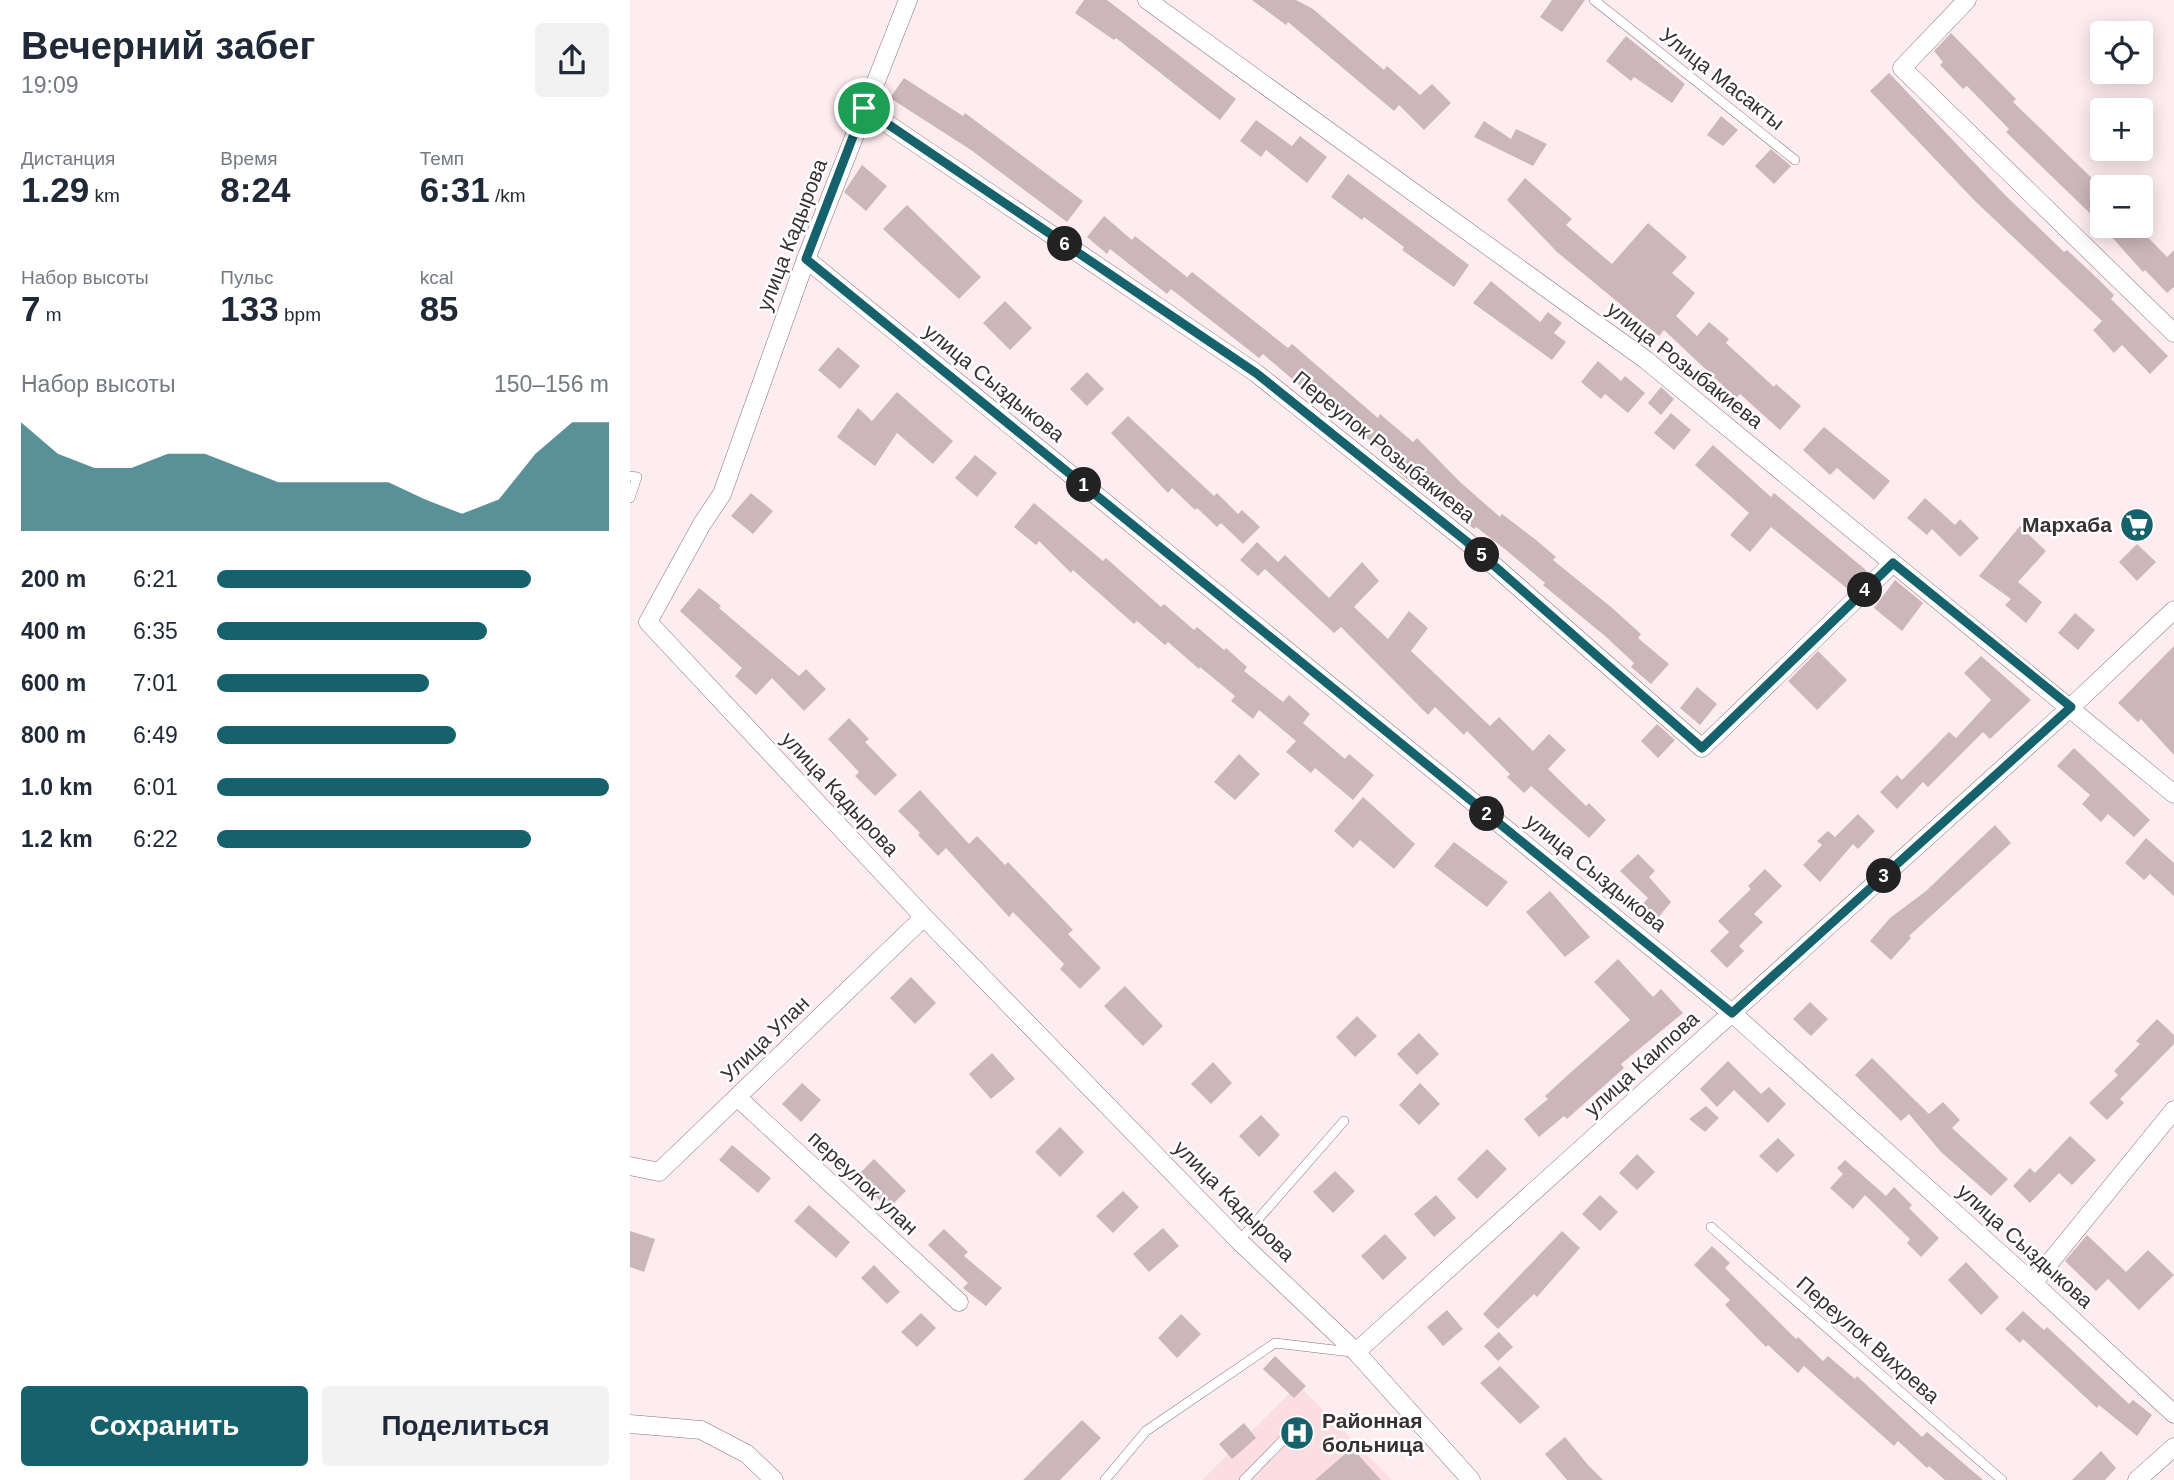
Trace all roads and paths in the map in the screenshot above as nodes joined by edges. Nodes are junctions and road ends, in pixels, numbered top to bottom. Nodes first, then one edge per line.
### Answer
1 (908, 0) edge
2 (1147, 0) edge
3 (1594, 0) edge
4 (1967, 0) edge
5 (864, 108) junction
6 (1795, 160) dead end
7 (806, 259) junction
8 (2174, 333) edge
9 (630, 476) edge
10 (630, 498) edge
11 (1893, 563) junction
12 (2174, 610) edge
13 (2071, 707) junction
14 (2174, 794) edge
15 (924, 917) junction
16 (1732, 1013) junction
17 (737, 1097) junction
18 (2174, 1110) edge
19 (1344, 1121) dead end
20 (630, 1166) edge
21 (1712, 1227) dead end
22 (1239, 1241) junction
23 (2034, 1283) junction
24 (959, 1302) dead end
25 (1356, 1352) junction
26 (2174, 1414) edge
27 (630, 1424) edge
28 (1293, 1430) dead end
29 (2174, 1447) edge
30 (774, 1480) edge
31 (1105, 1480) edge
32 (1244, 1480) edge
33 (1471, 1480) edge
34 (2002, 1480) edge
35 (2137, 1480) edge

1 - 5 street, улица Кадырова
2 - 11 street, улица Розыбакиева
3 - 6 lane, Улица Масакты
4 - 8 street
5 - 7 street, улица Кадырова
5 - 11 street, Переулок Розыбакиева
7 - 15 street, улица Кадырова
7 - 16 street, улица Сыздыкова
9 - 10 lane
11 - 13 street, улица Розыбакиева
12 - 13 street, улица Каипова
13 - 14 street, улица Розыбакиева
13 - 16 street, улица Каипова
15 - 17 street, Улица Улан
15 - 22 street, улица Кадырова
16 - 23 street, улица Сыздыкова
16 - 25 street, улица Каипова
17 - 20 street, Улица Улан
17 - 24 street, переулок улан
18 - 23 street
19 - 22 lane
21 - 34 lane, Переулок Вихрева
22 - 25 street, улица Кадырова
23 - 26 street, улица Сыздыкова
25 - 31 lane
25 - 33 street, улица Кадырова
27 - 30 street
28 - 32 lane
29 - 35 street

